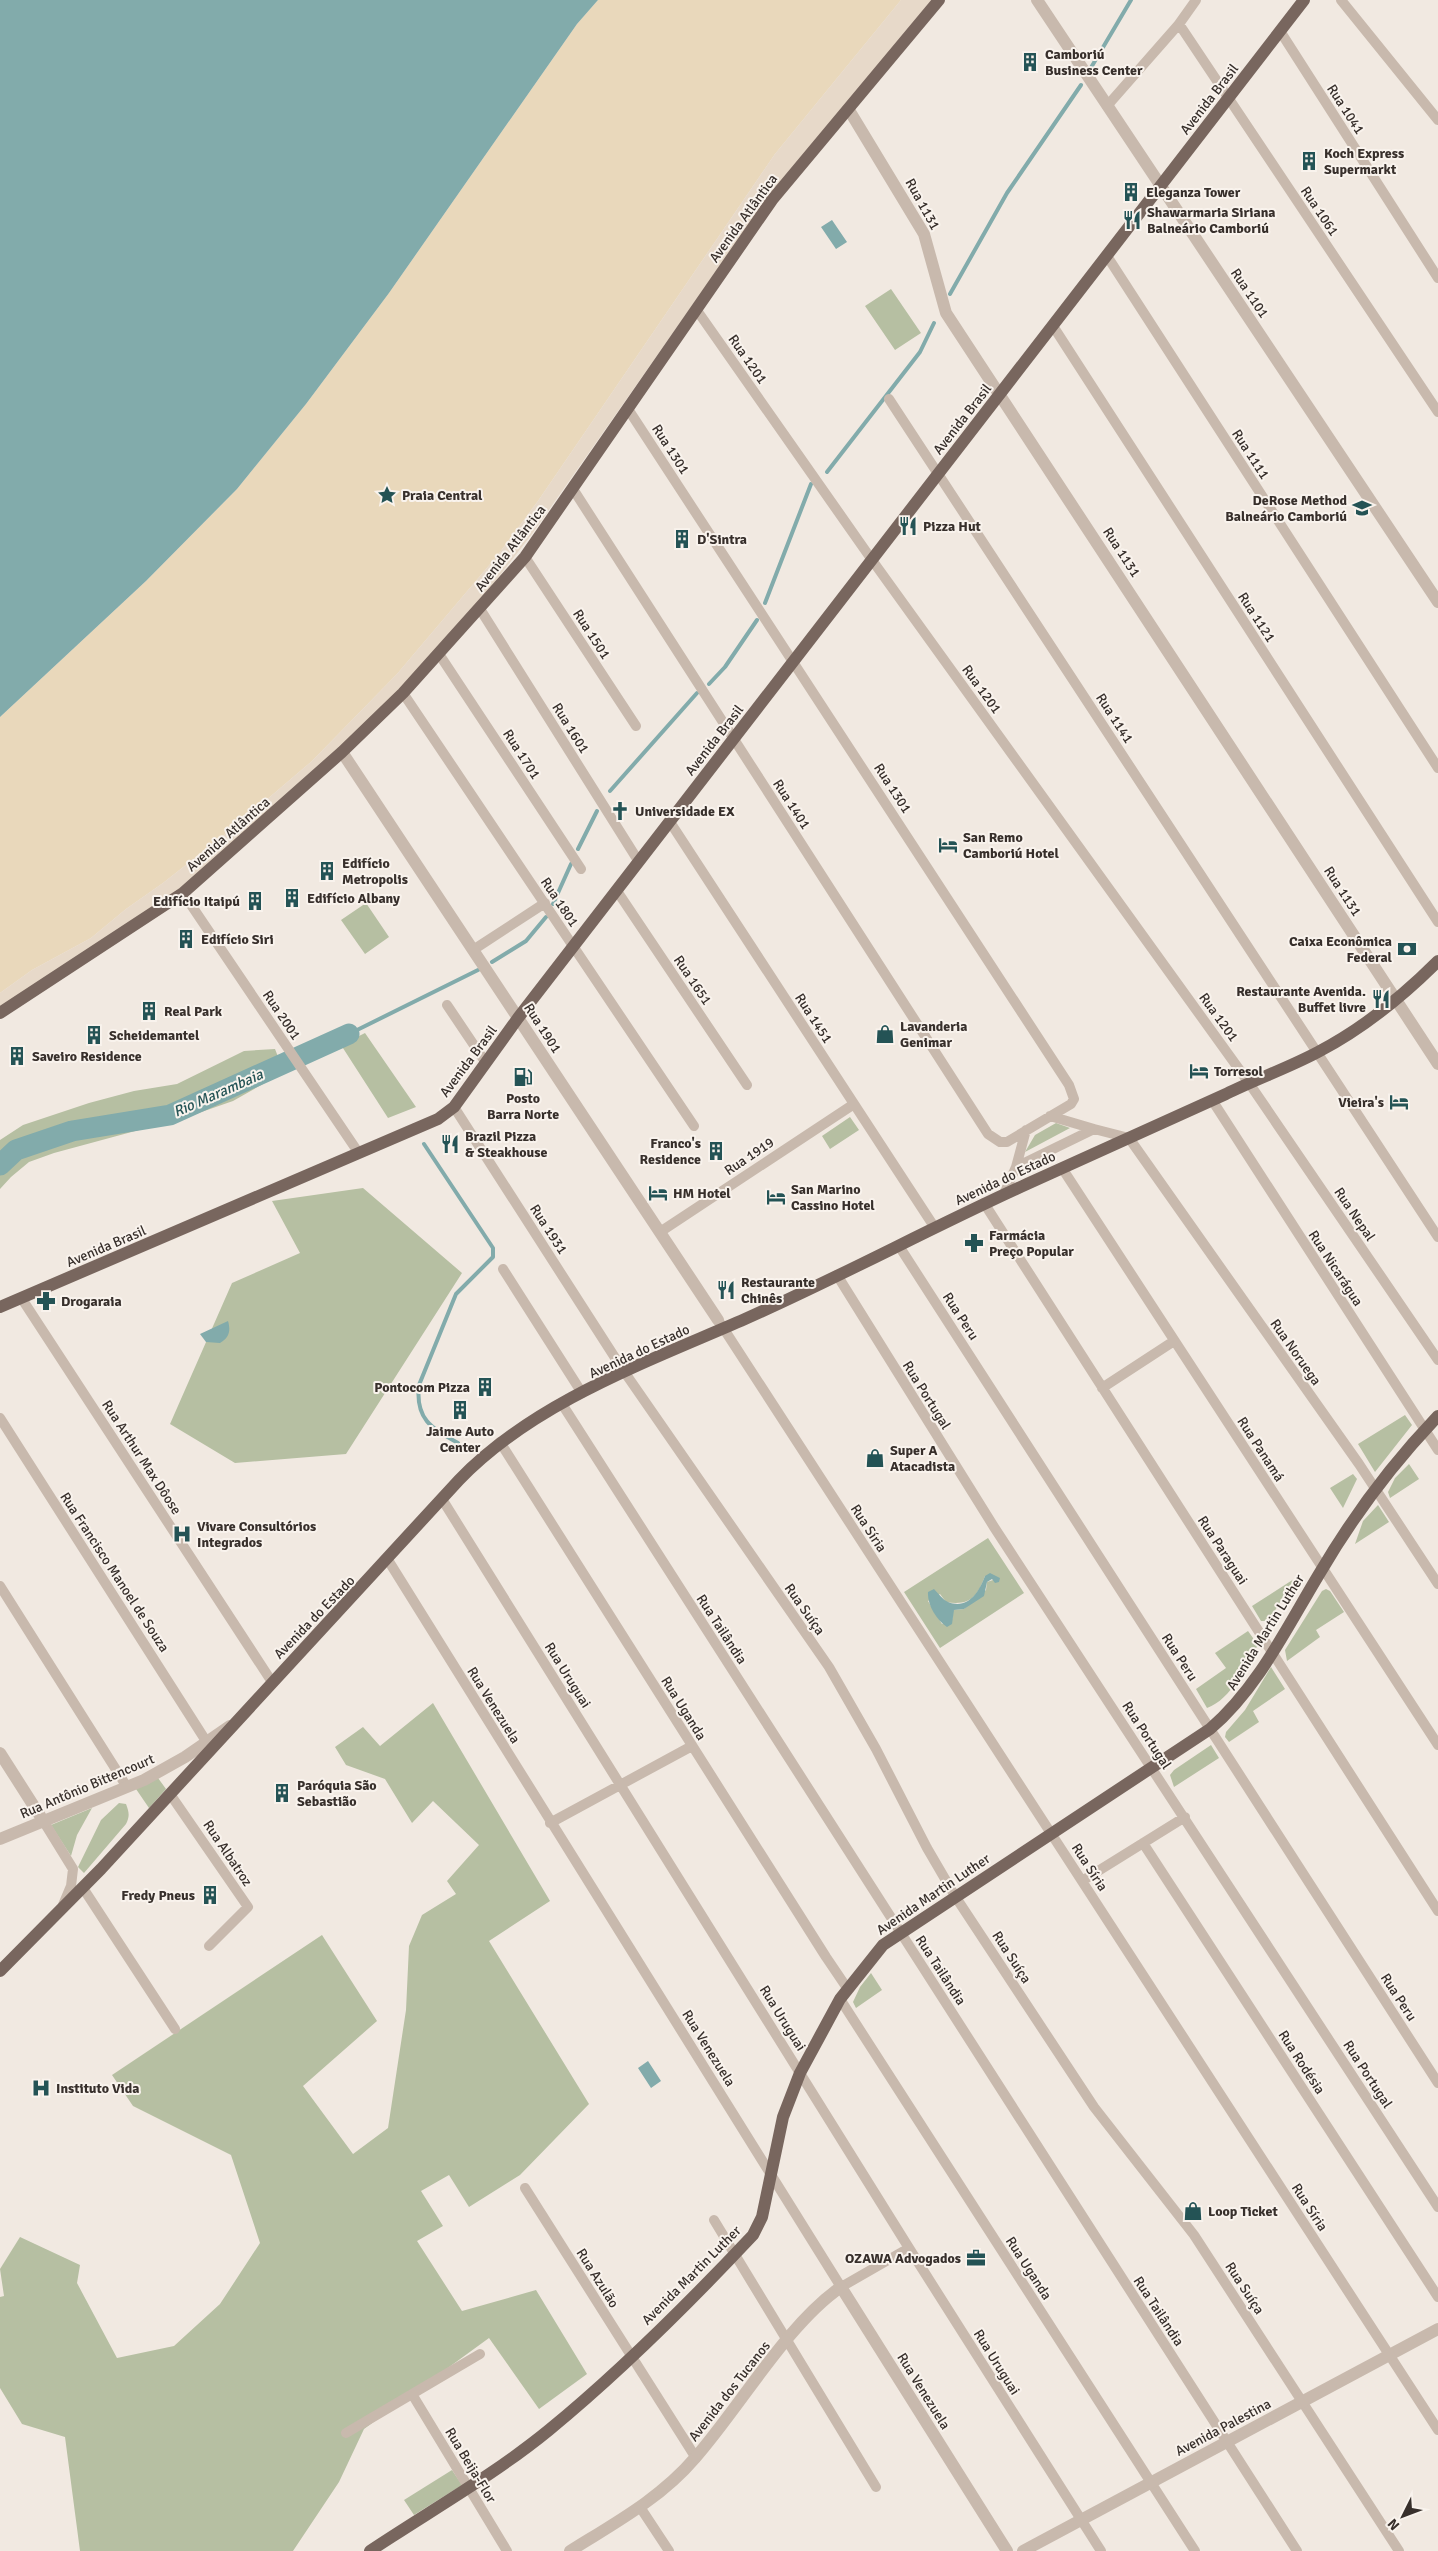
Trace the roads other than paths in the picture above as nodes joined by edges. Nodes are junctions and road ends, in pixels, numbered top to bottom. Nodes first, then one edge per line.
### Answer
1 (939, 0) edge
2 (1036, 0) edge
3 (1196, 0) edge
4 (1304, 0) edge
5 (1341, 0) edge
6 (1179, 24) junction
7 (1280, 31) junction
8 (1228, 99) junction
9 (1107, 106) junction
10 (849, 110) junction
11 (1438, 120) edge
12 (1161, 186) junction
13 (1106, 256) junction
14 (1438, 278) edge
15 (696, 309) junction
16 (1053, 326) junction
17 (1001, 394) junction
18 (889, 399) dead end
19 (628, 409) junction
20 (1438, 412) edge
21 (939, 473) junction
22 (573, 489) junction
23 (525, 557) junction
24 (872, 560) junction
25 (1438, 602) edge
26 (480, 609) junction
27 (439, 654) junction
28 (794, 661) junction
29 (404, 693) junction
30 (636, 726) dead end
31 (734, 739) junction
32 (342, 752) junction
33 (1438, 768) edge
34 (670, 822) junction
35 (639, 862) junction
36 (581, 869) dead end
37 (617, 891) junction
38 (184, 893) junction
39 (545, 903) junction
40 (1438, 922) edge
41 (574, 947) junction
42 (474, 950) junction
43 (1438, 961) edge
44 (1396, 999) junction
45 (447, 1005) dead end
46 (0, 1013) edge
47 (518, 1018) junction
48 (1318, 1052) junction
49 (486, 1063) junction
50 (1438, 1064) edge
51 (1249, 1083) junction
52 (747, 1085) dead end
53 (1212, 1100) junction
54 (854, 1104) junction
55 (454, 1107) junction
56 (1050, 1116) junction
57 (694, 1126) dead end
58 (1094, 1129) junction
59 (1026, 1130) junction
60 (988, 1134) joint
61 (1128, 1138) junction
62 (358, 1152) junction
63 (1016, 1166) junction
64 (1062, 1168) junction
65 (1004, 1194) junction
66 (984, 1203) junction
67 (936, 1228) junction
68 (660, 1232) junction
69 (1438, 1237) edge
70 (899, 1246) junction
71 (503, 1269) dead end
72 (837, 1275) junction
73 (22, 1298) junction
74 (0, 1307) edge
75 (721, 1324) junction
76 (1174, 1341) junction
77 (1438, 1360) edge
78 (623, 1370) junction
79 (1102, 1388) junction
80 (582, 1393) junction
81 (562, 1404) junction
82 (1438, 1416) edge
83 (0, 1418) edge
84 (1425, 1430) junction
85 (500, 1442) junction
86 (1438, 1450) edge
87 (1375, 1489) junction
88 (442, 1499) junction
89 (388, 1560) junction
90 (1322, 1568) junction
91 (1438, 1584) edge
92 (0, 1586) edge
93 (1272, 1653) junction
94 (272, 1682) junction
95 (234, 1724) junction
96 (1210, 1729) junction
97 (206, 1741) junction
98 (692, 1746) junction
99 (1438, 1746) edge
100 (0, 1753) edge
101 (1152, 1767) junction
102 (621, 1785) junction
103 (127, 1787) junction
104 (170, 1794) junction
105 (1185, 1817) junction
106 (44, 1822) junction
107 (550, 1823) junction
108 (1051, 1833) junction
109 (0, 1839) edge
110 (1143, 1843) junction
111 (1082, 1881) junction
112 (83, 1888) junction
113 (955, 1896) junction
114 (61, 1911) junction
115 (1438, 1911) edge
116 (900, 1932) junction
117 (209, 1946) dead end
118 (0, 1971) edge
119 (848, 1988) junction
120 (840, 1999) junction
121 (175, 2029) dead end
122 (800, 2073) junction
123 (1438, 2083) edge
124 (770, 2172) junction
125 (525, 2188) dead end
126 (1438, 2206) edge
127 (714, 2220) dead end
128 (909, 2248) junction
129 (735, 2255) junction
130 (841, 2287) junction
131 (1438, 2297) edge
132 (1438, 2329) edge
133 (787, 2340) junction
134 (480, 2354) dead end
135 (1390, 2354) junction
136 (631, 2356) junction
137 (412, 2394) junction
138 (1302, 2401) junction
139 (1438, 2430) edge
140 (346, 2434) dead end
141 (1227, 2442) junction
142 (696, 2458) junction
143 (1151, 2482) junction
144 (468, 2487) junction
145 (876, 2487) dead end
146 (640, 2507) junction
147 (1081, 2520) junction
148 (370, 2551) edge
149 (506, 2551) edge
150 (570, 2551) edge
151 (669, 2551) edge
152 (1007, 2551) edge
153 (1023, 2551) edge
154 (1101, 2551) edge
155 (1195, 2551) edge
156 (1297, 2551) edge
157 (1398, 2551) edge

1 - 10 main road, Avenida Atlântica
2 - 9 street, Rua 1101
3 - 6 street
4 - 7 main road, Avenida Brasil
5 - 11 street
6 - 8 street, Rua 1061
6 - 9 street
7 - 8 main road, Avenida Brasil
7 - 14 street, Rua 1041
8 - 12 main road, Avenida Brasil
8 - 20 street, Rua 1061
9 - 12 street, Rua 1101
10 - 15 main road, Avenida Atlântica
10 - 17 street, Rua 1131
12 - 13 main road, Avenida Brasil
12 - 25 street, Rua 1101
13 - 16 main road, Avenida Brasil
13 - 33 street, Rua 1111
15 - 19 main road, Avenida Atlântica
15 - 24 street, Rua 1201
16 - 17 main road, Avenida Brasil
16 - 40 street, Rua 1121
17 - 21 main road, Avenida Brasil
17 - 44 street, Rua 1131
18 - 21 street, Rua 1141
19 - 22 main road, Avenida Atlântica
19 - 28 street, Rua 1301
21 - 24 main road, Avenida Brasil
21 - 48 street, Rua 1141
22 - 23 main road, Avenida Atlântica
22 - 31 street, Rua 1401
23 - 26 main road, Avenida Atlântica
23 - 30 street, Rua 1501
24 - 28 main road, Avenida Brasil
24 - 51 street, Rua 1201
26 - 27 main road, Avenida Atlântica
26 - 35 street, Rua 1601
27 - 29 main road, Avenida Atlântica
27 - 36 street, Rua 1701
28 - 31 main road, Avenida Brasil
28 - 56 street, Rua 1301
29 - 32 main road, Avenida Atlântica
29 - 39 street, Rua 1801
31 - 34 main road, Avenida Brasil
31 - 60 street, Rua 1401
32 - 38 main road, Avenida Atlântica
32 - 42 street, Rua 1901
34 - 35 main road, Avenida Brasil
34 - 54 street, Rua 1451
35 - 37 main road, Avenida Brasil
37 - 41 main road, Avenida Brasil
37 - 52 street, Rua 1651
38 - 46 main road, Avenida Atlântica
38 - 62 street, Rua 2001
39 - 41 street, Rua 1801
39 - 42 street
41 - 47 main road, Avenida Brasil
41 - 57 street, Rua 1801
42 - 47 street, Rua 1901
43 - 44 main road, Avenida do Estado
44 - 48 main road, Avenida do Estado
44 - 50 street, Rua 1131
45 - 49 street
47 - 49 main road, Avenida Brasil
47 - 68 street, Rua 1901
48 - 51 main road, Avenida do Estado
48 - 69 street, Rua 1141
49 - 55 main road, Avenida Brasil
51 - 53 main road, Avenida do Estado
51 - 77 street, Rua Nepal
53 - 61 main road, Avenida do Estado
53 - 84 street, Rua Nicarágua
54 - 67 street, Rua 1451
54 - 68 street, Rua 1919
55 - 62 main road, Avenida Brasil
55 - 78 street, Rua 1931
56 - 58 street
56 - 59 street, Rua 1301
58 - 61 street
58 - 63 street
59 - 60 street, Rua 1301
59 - 63 street
61 - 64 main road, Avenida do Estado
61 - 87 street, Rua Noruega
62 - 73 main road, Avenida Brasil
63 - 65 street
64 - 65 main road, Avenida do Estado
64 - 76 street, Rua Panamá
65 - 66 main road, Avenida do Estado
66 - 67 main road, Avenida do Estado
66 - 79 street, Rua Paraguai
67 - 70 main road, Avenida do Estado
68 - 75 street, Rua 1901
70 - 72 main road, Avenida do Estado
70 - 96 street, Rua Peru
71 - 80 street
72 - 75 main road, Avenida do Estado
72 - 101 street, Rua Portugal
73 - 74 main road, Avenida Brasil
73 - 94 street, Rua Arthur Max Dôose
75 - 78 main road, Avenida do Estado
75 - 108 street, Rua Síria
76 - 79 street
76 - 90 street, Rua Panamá
78 - 80 main road, Avenida do Estado
78 - 113 street, Rua Suíça
79 - 93 street, Rua Paraguai
80 - 81 main road, Avenida do Estado
81 - 85 main road, Avenida do Estado
81 - 116 street, Rua Tailândia
82 - 84 main road, Avenida Martin Luther
83 - 97 street, Rua Francisco Manoel de Souza
84 - 86 street, Rua Nicarágua
84 - 87 main road, Avenida Martin Luther
85 - 88 main road, Avenida do Estado
85 - 98 street, Rua Uganda
87 - 90 main road, Avenida Martin Luther
87 - 91 street, Rua Noruega
88 - 89 main road, Avenida do Estado
88 - 102 street, Rua Uruguai
89 - 94 main road, Avenida do Estado
89 - 107 street, Rua Venezuela
90 - 93 main road, Avenida Martin Luther
90 - 99 street, Rua Panamá
92 - 103 street
93 - 96 main road, Avenida Martin Luther
93 - 115 street, Rua Paraguai
94 - 95 main road, Avenida do Estado
95 - 97 street, Rua Antônio Bittencourt
95 - 104 main road, Avenida do Estado
96 - 101 main road, Avenida Martin Luther
96 - 123 street, Rua Peru
97 - 103 street, Rua Antônio Bittencourt
98 - 102 street
98 - 119 street, Rua Uganda
100 - 106 street
101 - 105 street, Rua Portugal
101 - 108 main road, Avenida Martin Luther
102 - 107 street
102 - 122 street, Rua Uruguai
103 - 106 street, Rua Antônio Bittencourt
104 - 112 main road, Avenida do Estado
104 - 117 street, Rua Albatroz
105 - 110 street
105 - 126 street, Rua Portugal
106 - 109 street, Rua Antônio Bittencourt
106 - 114 street
107 - 124 street, Rua Venezuela
108 - 111 street, Rua Síria
108 - 113 main road, Avenida Martin Luther
110 - 111 street
110 - 131 street, Rua Rodésia
111 - 135 street, Rua Síria
112 - 114 main road, Avenida do Estado
112 - 121 street
113 - 116 main road, Avenida Martin Luther
113 - 138 street, Rua Suíça
114 - 118 main road, Avenida do Estado
116 - 119 main road, Avenida Martin Luther
116 - 141 street, Rua Tailândia
119 - 120 main road, Avenida Martin Luther
120 - 122 main road, Avenida Martin Luther
120 - 143 street, Rua Uganda
122 - 124 main road, Avenida Martin Luther
122 - 128 street, Rua Uruguai
124 - 129 main road, Avenida Martin Luther
124 - 130 street, Rua Venezuela
125 - 136 street, Rua Azulão
127 - 129 street
128 - 130 street, Avenida dos Tucanos
128 - 147 street, Rua Uruguai
129 - 133 street
129 - 136 main road, Avenida Martin Luther
130 - 133 street, Avenida dos Tucanos
130 - 152 street, Rua Venezuela
132 - 135 street, Avenida Palestina
133 - 142 street, Avenida dos Tucanos
133 - 145 street
134 - 137 street
135 - 138 street, Avenida Palestina
135 - 139 street, Rua Síria
136 - 142 street, Rua Azulão
136 - 144 main road, Avenida Martin Luther
137 - 140 street
137 - 144 street, Rua Beija-Flor
138 - 141 street, Avenida Palestina
138 - 157 street, Rua Suíça
141 - 143 street, Avenida Palestina
141 - 156 street, Rua Tailândia
142 - 146 street, Avenida dos Tucanos
143 - 147 street, Avenida Palestina
143 - 155 street, Rua Uganda
144 - 148 main road, Avenida Martin Luther
144 - 149 street, Rua Beija-Flor
146 - 150 street, Avenida dos Tucanos
146 - 151 street
147 - 153 street, Avenida Palestina
147 - 154 street, Rua Uruguai

